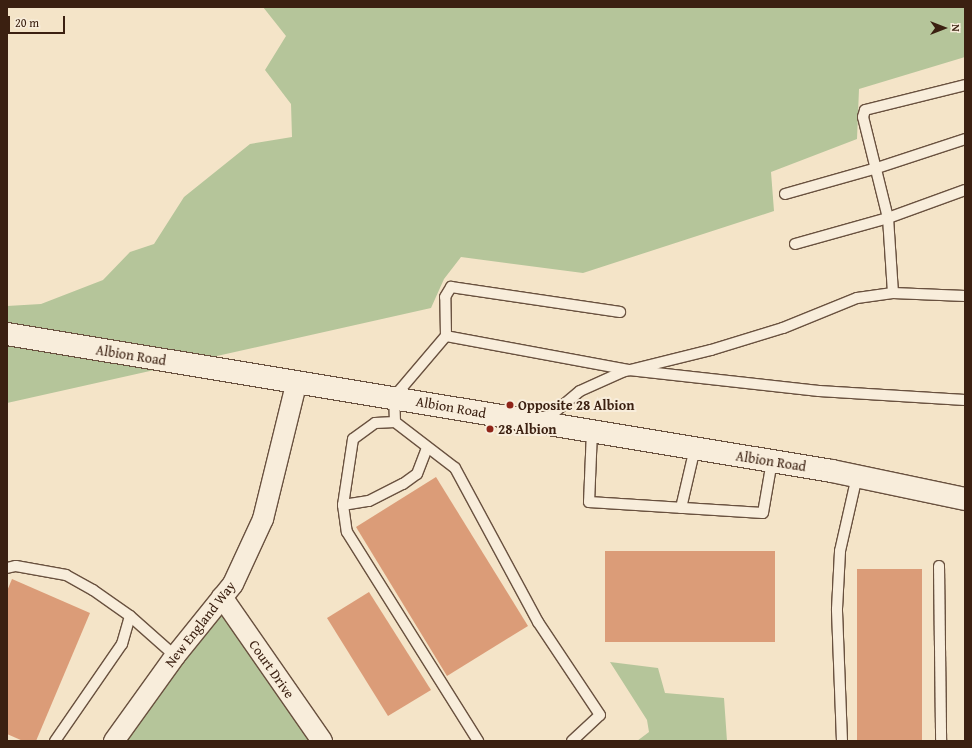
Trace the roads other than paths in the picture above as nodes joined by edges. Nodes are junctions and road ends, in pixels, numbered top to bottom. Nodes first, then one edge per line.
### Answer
1 (965, 85) edge
2 (965, 139) edge
3 (877, 168) junction
4 (965, 190) edge
5 (785, 194) dead end
6 (888, 218) junction
7 (796, 244) dead end
8 (893, 293) junction
9 (965, 296) edge
10 (620, 312) dead end
11 (7, 334) edge
12 (446, 336) junction
13 (629, 370) junction
14 (297, 381) junction
15 (394, 397) junction
16 (965, 400) edge
17 (395, 422) junction
18 (542, 423) junction
19 (592, 431) junction
20 (427, 448) junction
21 (695, 448) junction
22 (772, 461) junction
23 (857, 476) junction
24 (965, 499) edge
25 (343, 505) junction
26 (681, 508) junction
27 (940, 566) dead end
28 (7, 568) edge
29 (222, 597) junction
30 (130, 616) junction
31 (175, 656) junction
32 (55, 741) edge
33 (114, 741) edge
34 (322, 741) edge
35 (478, 741) edge
36 (572, 741) edge
37 (842, 741) edge
38 (941, 741) edge

1 - 3 lane
2 - 3 lane
3 - 5 lane
3 - 6 lane
4 - 6 lane
6 - 7 lane
6 - 8 lane
8 - 9 lane
8 - 13 lane
10 - 12 lane
11 - 14 main road, Albion Road
12 - 13 lane
12 - 15 lane
13 - 16 lane
13 - 18 lane
14 - 15 main road, Albion Road
14 - 29 street, New England Way
15 - 17 lane
15 - 18 main road, Albion Road
17 - 20 lane
17 - 25 lane
18 - 19 main road, Albion Road
19 - 21 main road, Albion Road
19 - 26 lane
20 - 25 lane
20 - 36 lane
21 - 22 main road, Albion Road
21 - 26 lane
22 - 23 main road, Albion Road
22 - 26 lane
23 - 24 main road, Albion Road
23 - 37 lane
25 - 35 lane
27 - 38 lane
28 - 30 lane
29 - 31 street, New England Way
29 - 34 street, Court Drive
30 - 31 lane
30 - 32 lane
31 - 33 street, New England Way

